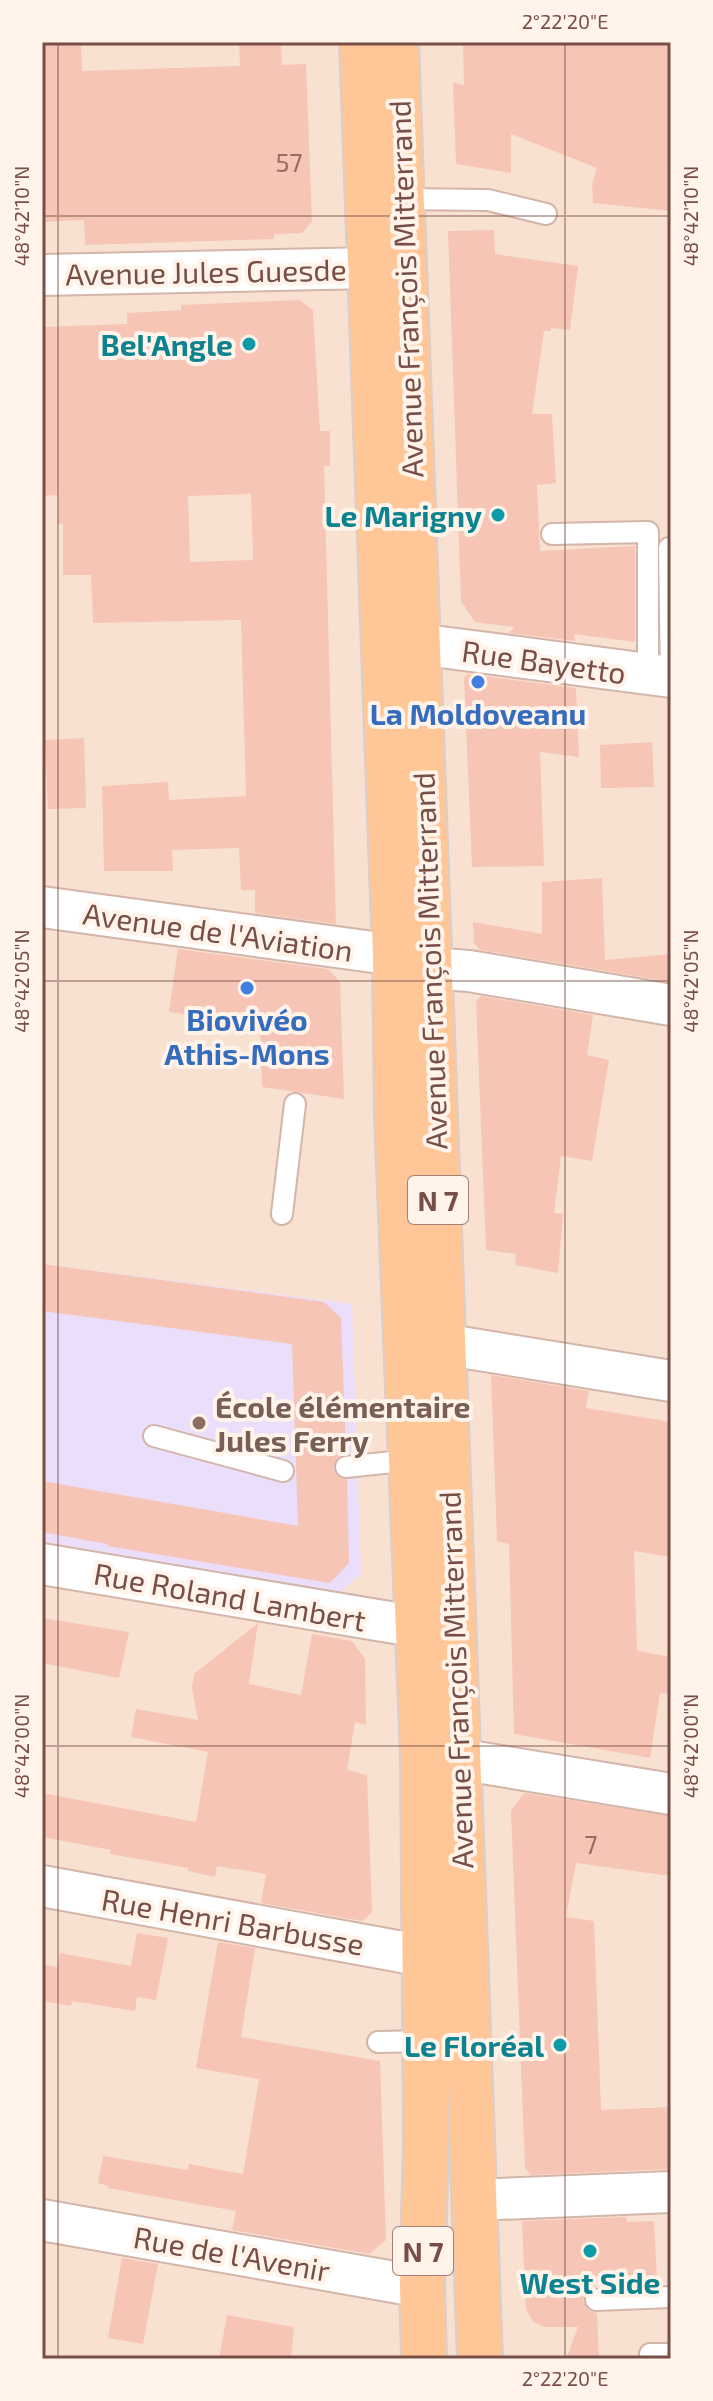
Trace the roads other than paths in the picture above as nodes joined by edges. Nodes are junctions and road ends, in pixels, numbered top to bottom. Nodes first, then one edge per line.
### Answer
1 (362, 42) edge
2 (396, 42) edge
3 (402, 199) junction
4 (546, 214) dead end
5 (371, 268) junction
6 (42, 275) edge
7 (552, 534) dead end
8 (669, 548) edge
9 (418, 644) junction
10 (663, 676) edge
11 (42, 907) edge
12 (412, 962) junction
13 (671, 1005) edge
14 (295, 1104) dead end
15 (282, 1214) dead end
16 (442, 1344) junction
17 (671, 1381) edge
18 (154, 1436) dead end
19 (411, 1460) junction
20 (346, 1467) dead end
21 (283, 1471) dead end
22 (42, 1564) edge
23 (419, 1627) junction
24 (458, 1759) junction
25 (671, 1794) edge
26 (42, 1886) edge
27 (424, 1956) junction
28 (425, 2041) junction
29 (378, 2042) dead end
30 (426, 2143) junction
31 (671, 2192) edge
32 (474, 2200) junction
33 (42, 2220) edge
34 (422, 2287) junction
35 (671, 2297) edge
36 (596, 2300) dead end
37 (671, 2354) edge
38 (424, 2359) edge
39 (444, 2359) edge
40 (480, 2359) edge
41 (650, 2359) edge

1 - 5 main road, Avenue François Mitterrand / N 7
2 - 3 main road, Avenue François Mitterrand / N 7
3 - 4 lane
3 - 9 main road, Avenue François Mitterrand / N 7
5 - 6 street, Avenue Jules Guesde
5 - 12 main road, Avenue François Mitterrand / N 7
7 - 10 lane
8 - 10 lane
9 - 10 street, Rue Bayetto
9 - 12 main road, Avenue François Mitterrand / N 7
11 - 12 street, Avenue de l'Aviation
12 - 13 street, Avenue de l'Aviation
12 - 16 main road, Avenue François Mitterrand / N 7
12 - 19 main road, Avenue François Mitterrand / N 7
14 - 15 lane
16 - 17 street
16 - 24 main road, Avenue François Mitterrand / N 7
18 - 21 lane
19 - 20 lane
19 - 23 main road, Avenue François Mitterrand / N 7
22 - 23 street, Rue Roland Lambert
23 - 27 main road, Avenue François Mitterrand / N 7
24 - 25 street
24 - 32 main road, Avenue François Mitterrand / N 7
26 - 27 street, Rue Henri Barbusse
27 - 28 main road, Avenue François Mitterrand / N 7
28 - 29 lane
28 - 30 main road, Avenue François Mitterrand / N 7
30 - 34 main road, Avenue François Mitterrand / N 7
30 - 39 main road
31 - 32 street
32 - 40 main road, Avenue François Mitterrand / N 7
33 - 34 street, Rue de l'Avenir
34 - 38 main road, Avenue François Mitterrand / N 7
35 - 36 lane
37 - 41 lane

